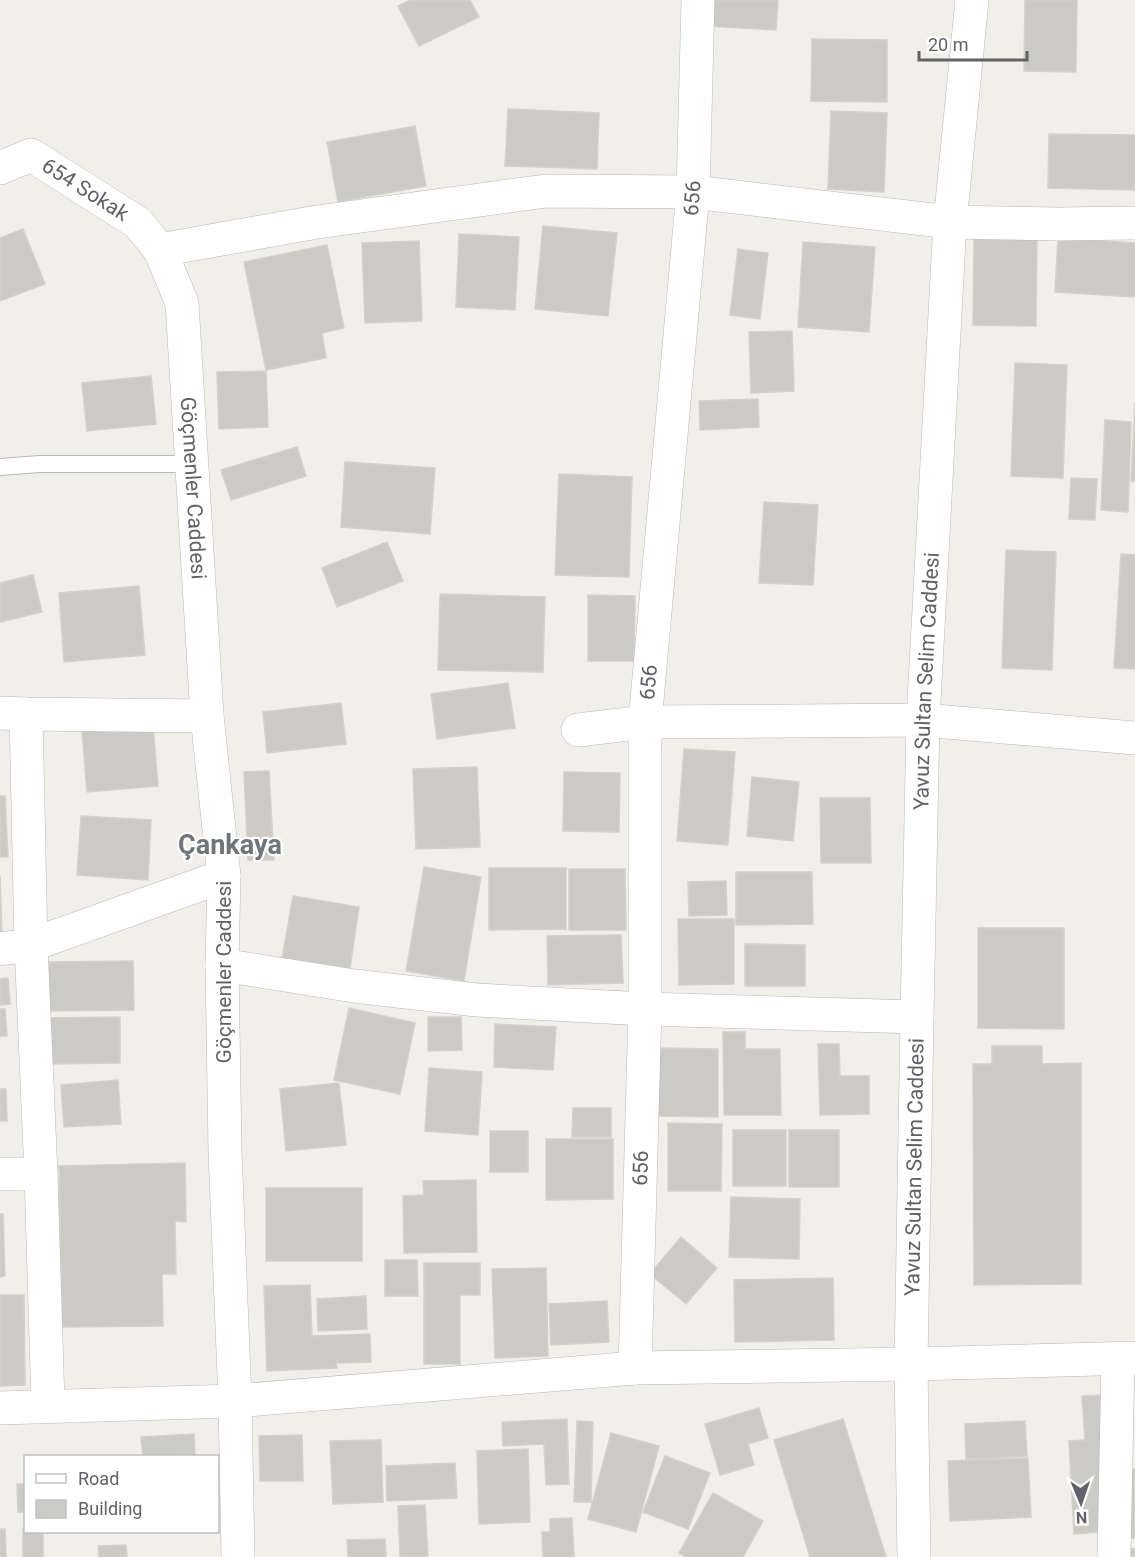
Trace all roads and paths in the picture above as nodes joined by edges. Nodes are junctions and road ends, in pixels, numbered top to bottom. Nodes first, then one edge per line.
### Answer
1 (698, 0) edge
2 (972, 0) edge
3 (0, 168) edge
4 (693, 192) junction
5 (950, 222) junction
6 (1135, 223) edge
7 (160, 250) junction
8 (193, 464) junction
9 (0, 467) edge
10 (13, 713) edge
11 (207, 716) junction
12 (923, 720) junction
13 (645, 722) junction
14 (578, 730) dead end
15 (1135, 738) edge
16 (224, 876) junction
17 (16, 947) edge
18 (222, 965) junction
19 (645, 1009) junction
20 (917, 1017) junction
21 (0, 1174) edge
22 (41, 1174) junction
23 (1127, 1359) edge
24 (911, 1364) junction
25 (635, 1368) junction
26 (235, 1401) junction
27 (48, 1405) junction
28 (0, 1408) edge
29 (238, 1557) edge
30 (914, 1557) edge
31 (1114, 1557) edge

1 - 4 street, 656
2 - 5 street, Yavuz Sultan Selim Caddesi
3 - 7 street, 654 Sokak
4 - 5 street
4 - 7 street
4 - 13 street, 656
5 - 6 street
5 - 12 street, Yavuz Sultan Selim Caddesi
7 - 8 street, Göçmenler Caddesi
8 - 9 lane
8 - 11 street, Göçmenler Caddesi
10 - 11 street
10 - 17 street
11 - 16 street, Göçmenler Caddesi
12 - 13 street
12 - 15 street
12 - 20 street, Yavuz Sultan Selim Caddesi
13 - 14 street
13 - 19 street, 656
16 - 17 street
16 - 18 street, Göçmenler Caddesi
17 - 22 street
18 - 19 street
18 - 26 street, Göçmenler Caddesi
19 - 20 street
19 - 25 street, 656
20 - 24 street, Yavuz Sultan Selim Caddesi
21 - 22 street
22 - 27 street
23 - 24 street
23 - 31 street
24 - 25 street
24 - 30 street, Yavuz Sultan Selim Caddesi
25 - 26 street
26 - 27 street
26 - 29 street, Göçmenler Caddesi
27 - 28 street

